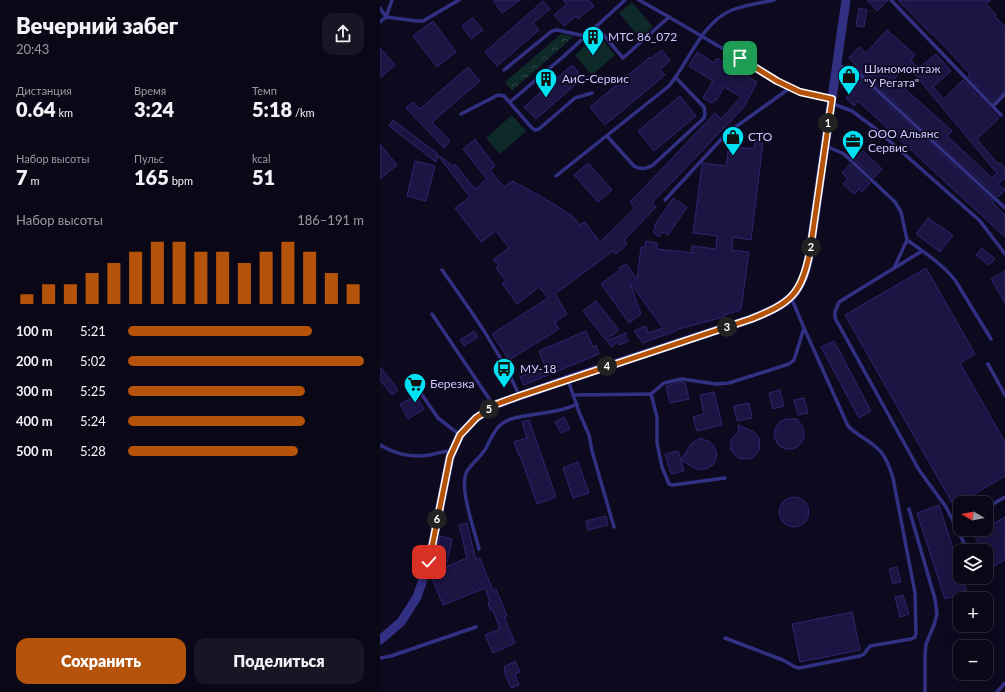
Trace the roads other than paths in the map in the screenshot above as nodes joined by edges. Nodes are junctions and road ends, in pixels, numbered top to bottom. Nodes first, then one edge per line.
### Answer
1 (392, 0) edge
2 (459, 0) edge
3 (624, 0) edge
4 (639, 0) edge
5 (774, 0) edge
6 (846, 0) edge
7 (891, 0) edge
8 (380, 8) edge
9 (386, 17) junction
10 (669, 17) junction
11 (380, 22) edge
12 (596, 26) junction
13 (585, 36) junction
14 (702, 36) junction
15 (836, 66) junction
16 (504, 70) dead end
17 (676, 78) junction
18 (790, 88) junction
19 (592, 93) dead end
20 (1005, 94) edge
21 (831, 101) junction
22 (510, 102) junction
23 (993, 106) junction
24 (461, 114) dead end
25 (1001, 115) dead end
26 (607, 136) junction
27 (825, 145) junction
28 (556, 176) dead end
29 (665, 200) dead end
30 (1005, 208) edge
31 (907, 240) junction
32 (922, 251) junction
33 (1005, 254) edge
34 (894, 268) junction
35 (442, 270) dead end
36 (791, 297) junction
37 (432, 314) dead end
38 (804, 328) junction
39 (991, 339) dead end
40 (988, 364) dead end
41 (568, 379) junction
42 (418, 389) dead end
43 (651, 394) junction
44 (574, 395) junction
45 (1005, 395) edge
46 (519, 396) junction
47 (577, 404) junction
48 (494, 406) junction
49 (460, 435) junction
50 (380, 445) edge
51 (453, 451) junction
52 (725, 478) dead end
53 (1005, 497) edge
54 (993, 504) edge
55 (910, 509) dead end
56 (953, 521) edge
57 (614, 527) dead end
58 (479, 549) dead end
59 (476, 626) dead end
60 (725, 638) dead end
61 (380, 640) edge
62 (380, 658) edge
63 (1005, 683) edge
64 (925, 692) edge
65 (997, 692) edge

1 - 9 lane
2 - 9 lane
3 - 12 lane
4 - 10 lane
5 - 14 lane
6 - 15 street
7 - 23 lane
8 - 9 lane
9 - 11 lane
10 - 12 lane
10 - 14 lane
12 - 13 lane
13 - 16 lane
13 - 22 lane
14 - 17 lane
14 - 18 lane
15 - 21 street
15 - 30 lane
17 - 26 lane
17 - 26 lane
18 - 21 lane
18 - 29 lane
19 - 22 lane
20 - 23 lane
21 - 27 street
21 - 33 lane
22 - 24 lane
23 - 25 lane
26 - 28 lane
27 - 31 lane
27 - 36 street
31 - 32 lane
31 - 34 lane
32 - 34 lane
32 - 39 lane
34 - 56 lane
35 - 46 lane
36 - 38 lane
36 - 41 street
37 - 48 lane
38 - 43 lane
38 - 60 lane
40 - 45 lane
41 - 44 lane
41 - 46 street
42 - 49 lane
43 - 44 lane
43 - 52 lane
44 - 47 lane
46 - 48 street
47 - 57 lane
47 - 58 lane
48 - 49 street
49 - 51 street
50 - 51 lane
51 - 61 street
53 - 54 lane
55 - 64 lane
59 - 62 lane
63 - 65 lane

